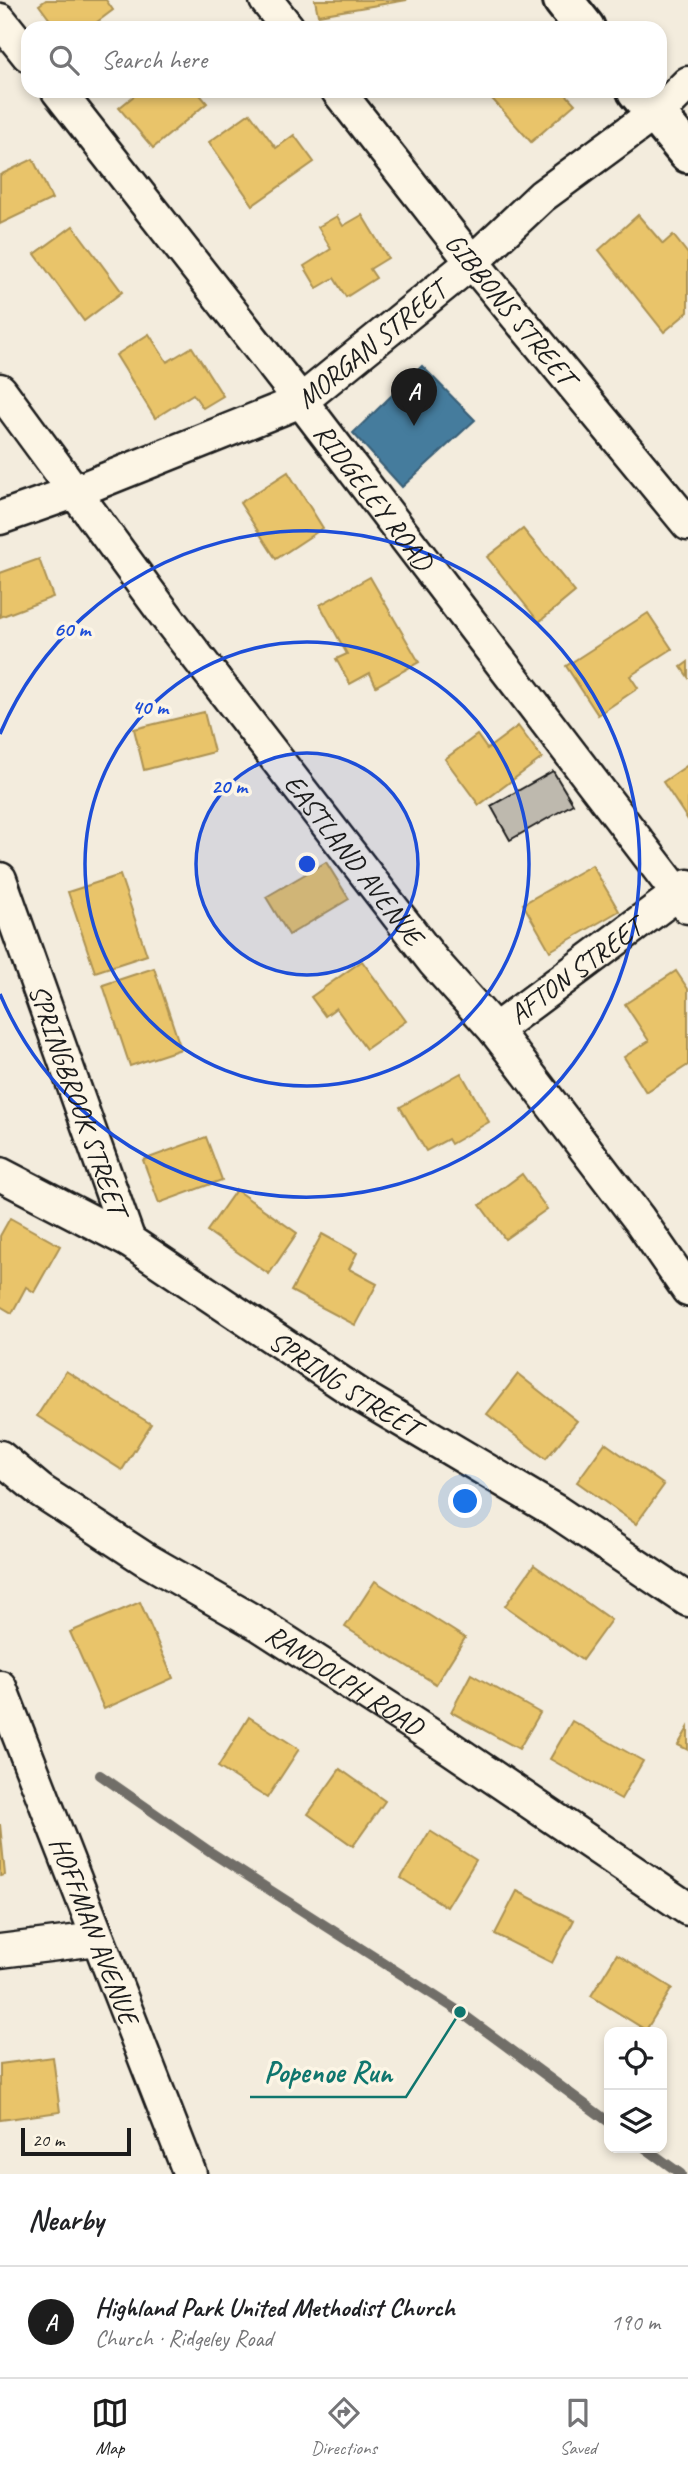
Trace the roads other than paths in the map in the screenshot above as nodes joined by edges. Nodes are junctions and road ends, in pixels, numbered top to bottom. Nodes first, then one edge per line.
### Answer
1 (266, 0) edge
2 (563, 0) edge
3 (0, 20) edge
4 (282, 21) edge
5 (580, 21) edge
6 (21, 46) edge
7 (688, 83) edge
8 (667, 92) edge
9 (63, 98) edge
10 (343, 98) edge
11 (646, 102) edge
12 (688, 153) edge
13 (472, 262) junction
14 (0, 390) edge
15 (301, 401) junction
16 (74, 492) junction
17 (0, 518) edge
18 (688, 524) edge
19 (0, 879) edge
20 (685, 896) edge
21 (495, 1030) junction
22 (0, 1174) edge
23 (129, 1241) junction
24 (688, 1290) edge
25 (0, 1457) edge
26 (688, 1600) edge
27 (0, 1687) edge
28 (688, 1909) edge
29 (97, 1939) junction
30 (0, 1951) edge
31 (190, 2174) edge

1 - 4 street
2 - 5 street
3 - 6 street
7 - 8 street, MORGAN STREET
9 - 15 street, RIDGELEY ROAD
10 - 13 street, GIBBONS STREET
11 - 12 street
11 - 13 street, MORGAN STREET
13 - 15 street, MORGAN STREET
13 - 18 street, GIBBONS STREET
14 - 16 street, EASTLAND AVENUE
15 - 16 street, MORGAN STREET
15 - 20 street, RIDGELEY ROAD
16 - 17 street, MORGAN STREET
16 - 21 street, EASTLAND AVENUE
19 - 23 street, SPRINGBROOK STREET
20 - 21 street, AFTON STREET
21 - 24 street, EASTLAND AVENUE
22 - 23 street, SPRING STREET
23 - 26 street, SPRING STREET
25 - 28 street, RANDOLPH ROAD
27 - 29 street, HOFFMAN AVENUE
29 - 30 street
29 - 31 street, HOFFMAN AVENUE

